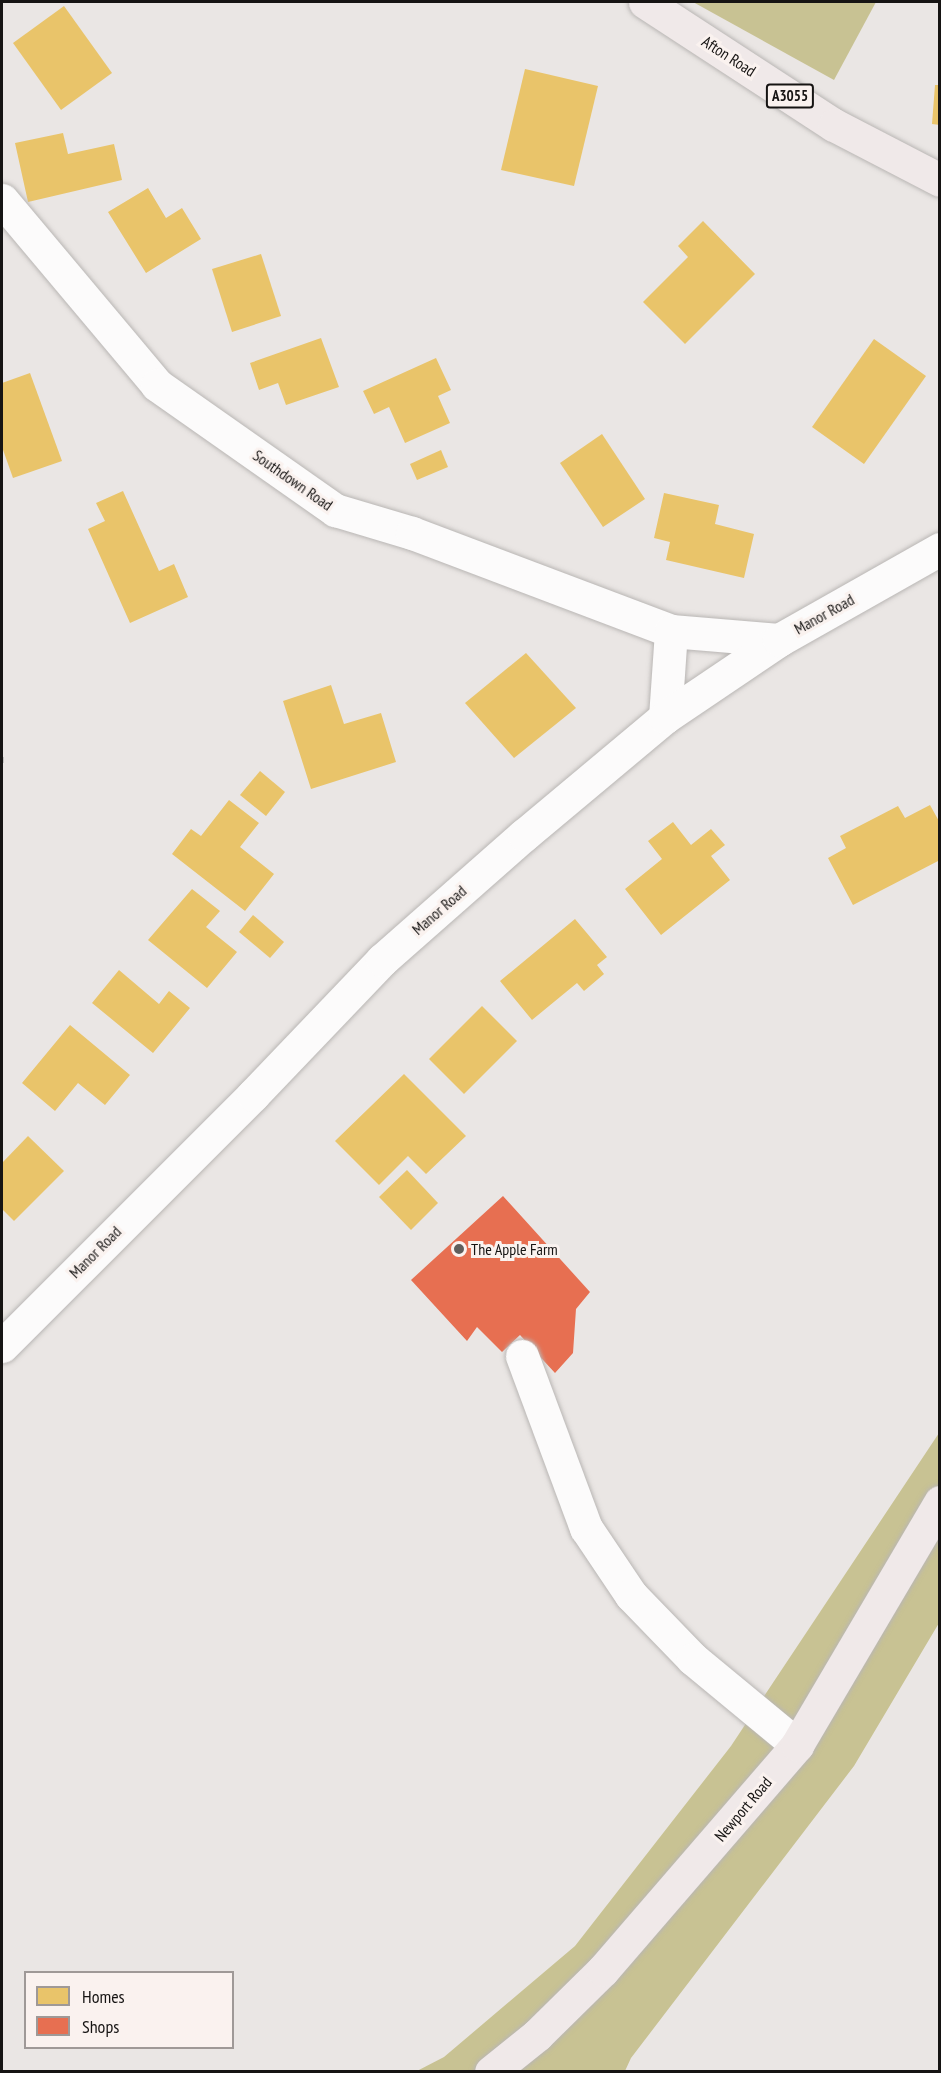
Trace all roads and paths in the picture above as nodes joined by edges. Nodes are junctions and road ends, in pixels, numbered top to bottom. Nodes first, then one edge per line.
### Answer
1 (645, 2) edge
2 (939, 180) edge
3 (2, 200) edge
4 (939, 549) edge
5 (670, 631) junction
6 (779, 640) junction
7 (665, 717) junction
8 (2, 757) edge
9 (2, 765) edge
10 (2, 1346) edge
11 (522, 1356) dead end
12 (939, 1502) edge
13 (796, 1745) junction
14 (491, 2072) edge

1 - 2 main road, Afton Road / A3055
3 - 5 street, Southdown Road
4 - 6 street, Manor Road
5 - 6 street, Southdown Road
5 - 7 street
6 - 7 street, Manor Road
7 - 10 street, Manor Road
8 - 9 path
11 - 13 street
12 - 13 main road, Newport Road
13 - 14 main road, Newport Road

